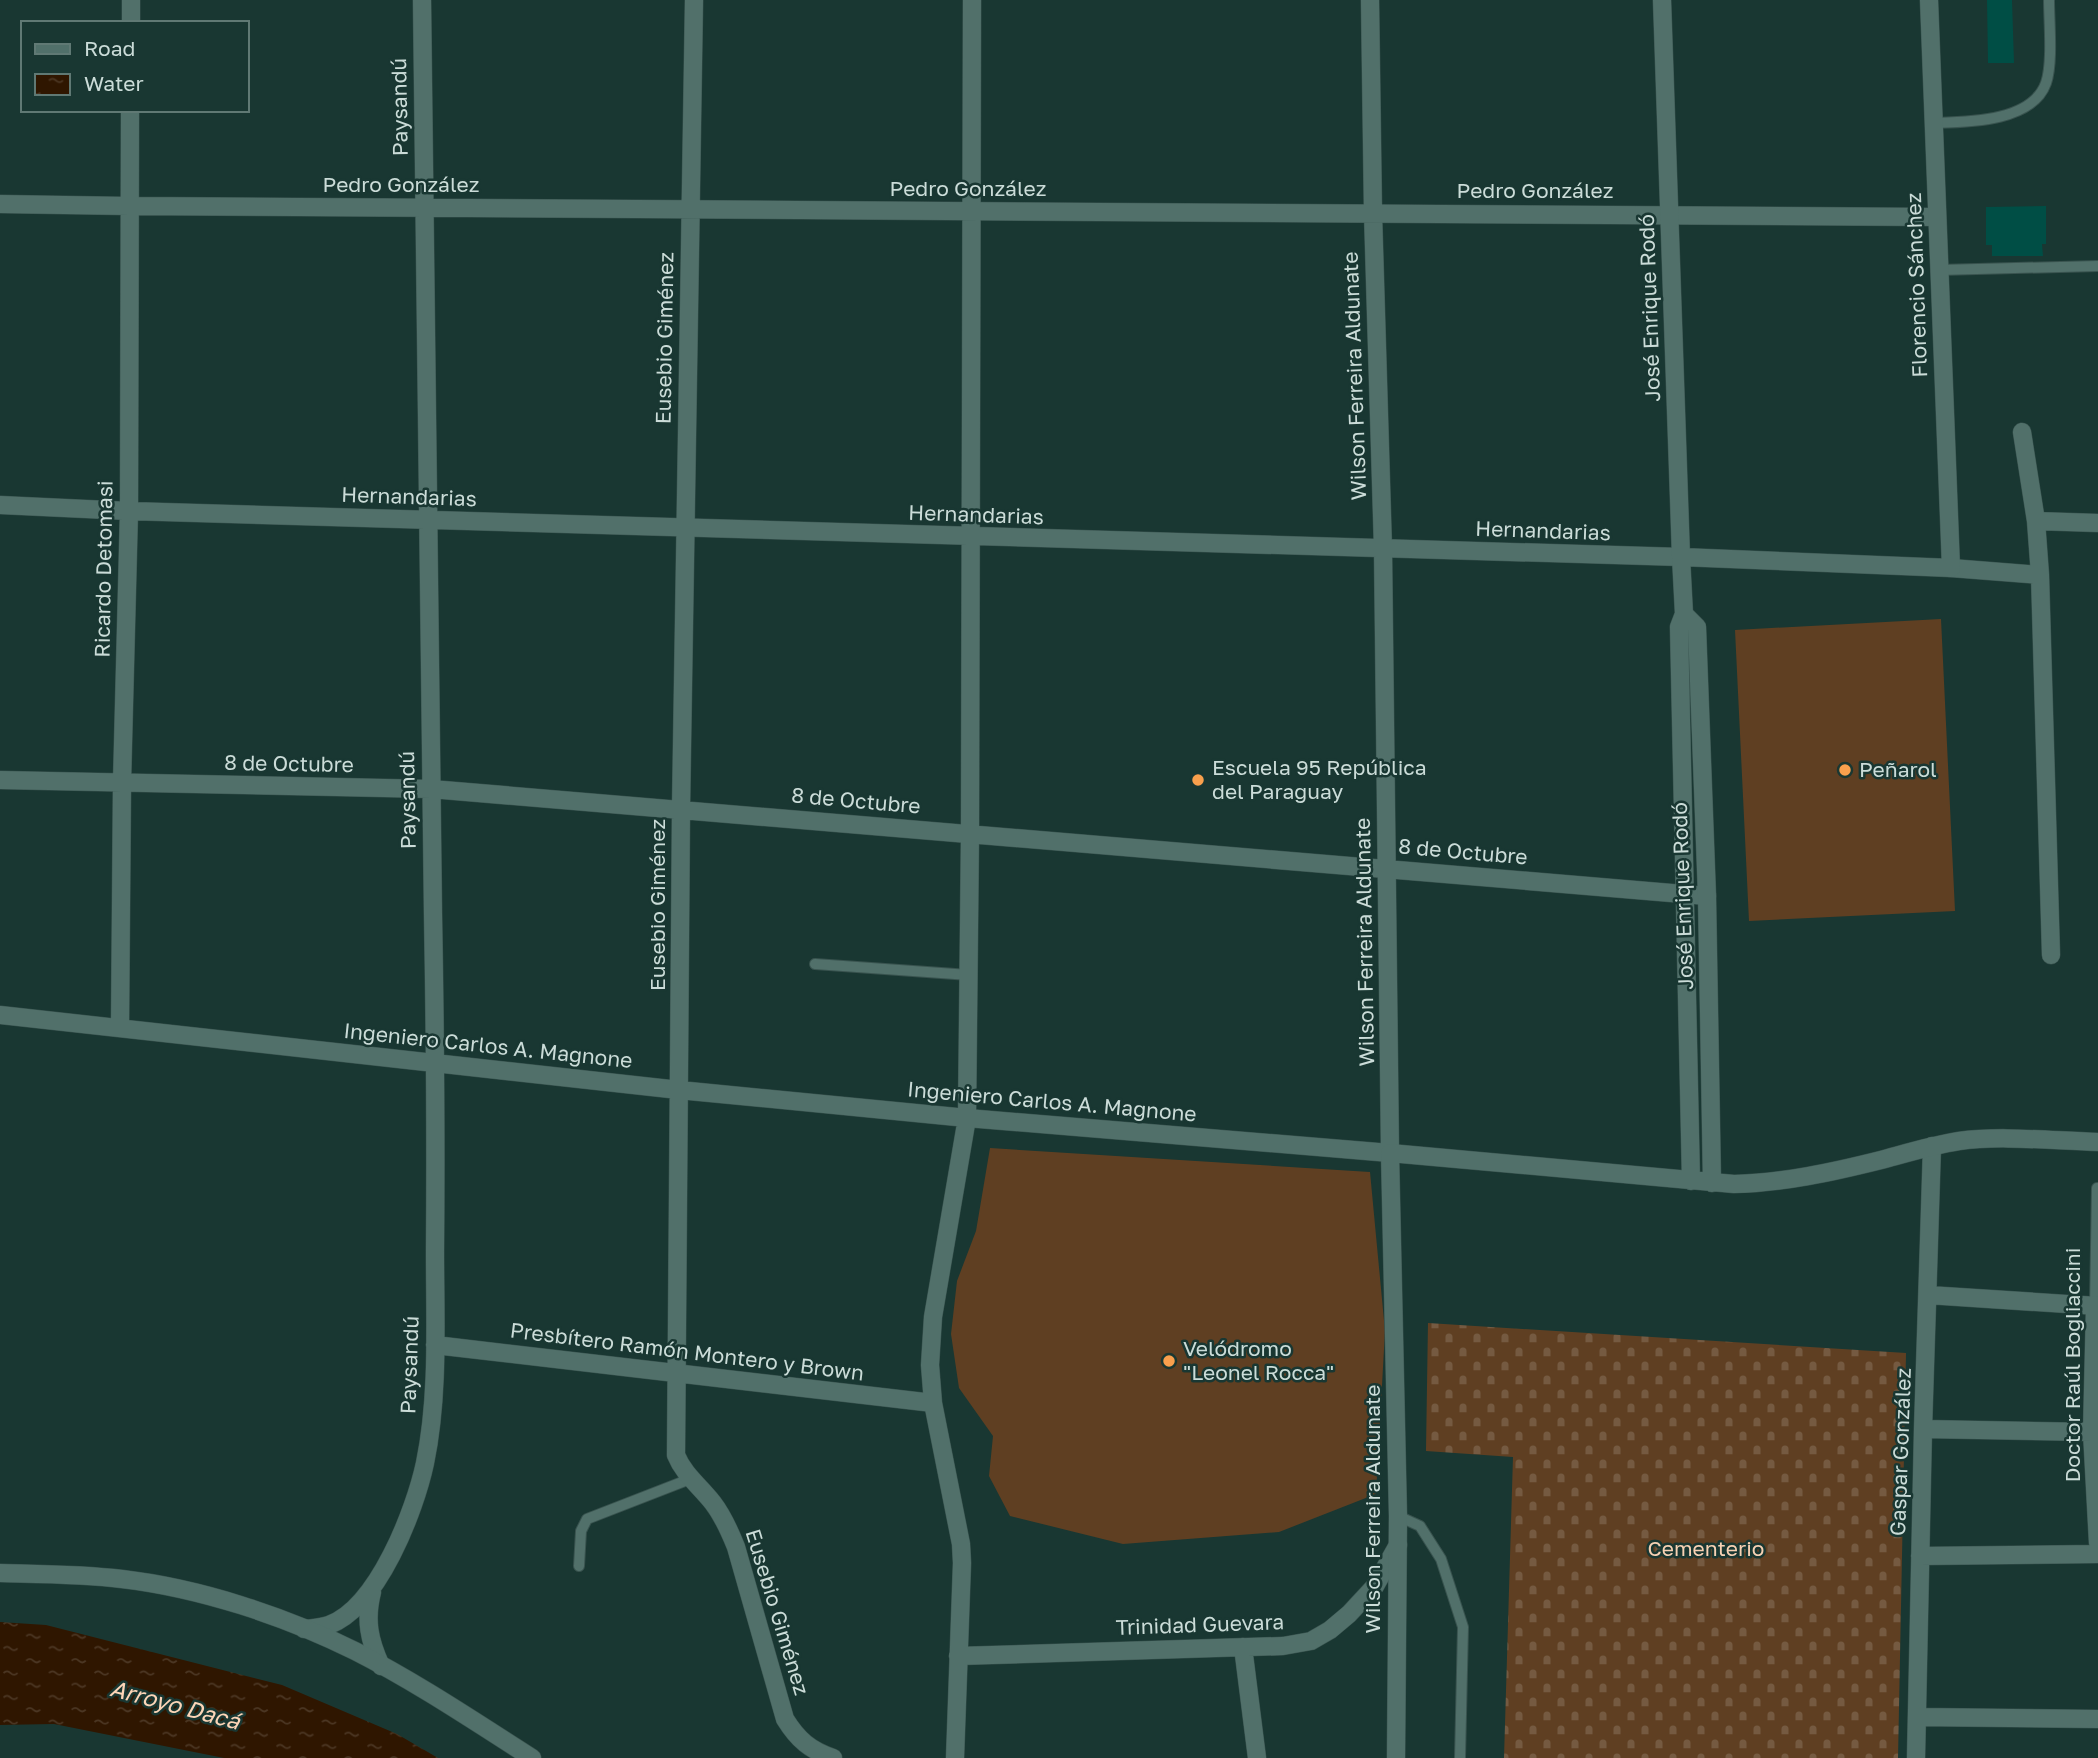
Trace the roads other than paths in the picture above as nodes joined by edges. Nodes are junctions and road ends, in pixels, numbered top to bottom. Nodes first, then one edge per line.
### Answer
1 (131, 0) edge
2 (422, 0) edge
3 (694, 0) edge
4 (972, 0) edge
5 (1370, 0) edge
6 (1662, 0) edge
7 (1929, 0) edge
8 (2049, 0) edge
9 (131, 21) edge
10 (130, 112) edge
11 (1933, 123) junction
12 (0, 204) edge
13 (129, 206) junction
14 (424, 208) junction
15 (689, 210) junction
16 (972, 212) junction
17 (1373, 213) junction
18 (1669, 215) junction
19 (1937, 217) junction
20 (2098, 266) edge
21 (1939, 270) junction
22 (2022, 432) dead end
23 (0, 505) edge
24 (129, 511) junction
25 (428, 520) junction
26 (2036, 521) junction
27 (2098, 523) edge
28 (687, 528) junction
29 (971, 537) junction
30 (1383, 550) junction
31 (1681, 558) junction
32 (1951, 568) junction
33 (2040, 575) junction
34 (1685, 614) junction
35 (0, 780) edge
36 (122, 783) junction
37 (431, 789) junction
38 (681, 809) junction
39 (970, 834) junction
40 (1387, 868) junction
41 (1685, 894) junction
42 (1707, 896) junction
43 (2051, 956) dead end
44 (815, 964) dead end
45 (969, 975) junction
46 (0, 1015) edge
47 (120, 1028) junction
48 (436, 1063) junction
49 (680, 1090) junction
50 (967, 1118) junction
51 (2098, 1142) edge
52 (1932, 1146) junction
53 (1390, 1153) junction
54 (1691, 1181) junction
55 (1712, 1183) junction
56 (2097, 1188) edge
57 (1928, 1295) junction
58 (2097, 1306) edge
59 (435, 1345) junction
60 (676, 1374) junction
61 (2095, 1395) edge
62 (933, 1403) junction
63 (1923, 1429) junction
64 (2092, 1432) junction
65 (690, 1479) junction
66 (1398, 1516) junction
67 (2098, 1543) edge
68 (1398, 1545) junction
69 (2098, 1554) edge
70 (1920, 1556) junction
71 (579, 1566) dead end
72 (0, 1573) edge
73 (374, 1588) junction
74 (304, 1629) junction
75 (1243, 1647) junction
76 (958, 1656) junction
77 (381, 1666) junction
78 (1917, 1717) junction
79 (2098, 1719) edge
80 (532, 1758) edge
81 (834, 1758) edge
82 (955, 1758) edge
83 (1257, 1758) edge
84 (1396, 1758) edge
85 (1460, 1758) edge
86 (1916, 1758) edge

1 - 9 street
2 - 14 street, Paysandú
3 - 15 street, Eusebio Giménez
4 - 16 street
5 - 17 street, Wilson Ferreira Aldunate
6 - 18 street, José Enrique Rodó
7 - 11 street, Florencio Sánchez
8 - 11 lane
10 - 13 street, Ricardo Detomasi
11 - 19 street, Florencio Sánchez
12 - 13 street, Pedro González
13 - 14 street, Pedro González
13 - 24 street, Ricardo Detomasi
14 - 15 street, Pedro González
14 - 25 street, Paysandú
15 - 16 street, Pedro González
15 - 28 street, Eusebio Giménez
16 - 17 street, Pedro González
16 - 29 street
17 - 18 street, Pedro González
17 - 30 street, Wilson Ferreira Aldunate
18 - 19 street, Pedro González
18 - 31 street, José Enrique Rodó
19 - 21 street, Florencio Sánchez
20 - 21 lane
21 - 32 street, Florencio Sánchez
22 - 26 street
23 - 24 street, Hernandarias
24 - 25 street, Hernandarias
24 - 36 street, Ricardo Detomasi
25 - 28 street, Hernandarias
25 - 37 street, Paysandú
26 - 27 street
26 - 33 street
28 - 29 street, Hernandarias
28 - 38 street, Eusebio Giménez
29 - 30 street, Hernandarias
29 - 39 street
30 - 31 street, Hernandarias
30 - 40 street, Wilson Ferreira Aldunate
31 - 32 street, Hernandarias
31 - 34 street, José Enrique Rodó
32 - 33 street, Hernandarias
33 - 43 street
34 - 41 street, José Enrique Rodó
34 - 42 street, José Enrique Rodó
35 - 36 street, 8 de Octubre
36 - 37 street, 8 de Octubre
36 - 47 street, Ricardo Detomasi
37 - 38 street, 8 de Octubre
37 - 48 street, Paysandú
38 - 39 street, 8 de Octubre
38 - 49 street, Eusebio Giménez
39 - 40 street, 8 de Octubre
39 - 45 street
40 - 41 street, 8 de Octubre
40 - 53 street, Wilson Ferreira Aldunate
41 - 42 street, 8 de Octubre
41 - 54 street, José Enrique Rodó
42 - 55 street, José Enrique Rodó
44 - 45 lane
45 - 50 street
46 - 47 street, Ingeniero Carlos A. Magnone
47 - 48 street, Ingeniero Carlos A. Magnone
48 - 49 street, Ingeniero Carlos A. Magnone
48 - 59 street, Paysandú
49 - 50 street, Ingeniero Carlos A. Magnone
49 - 60 street, Eusebio Giménez
50 - 53 street, Ingeniero Carlos A. Magnone
50 - 62 street
51 - 52 street, Ingeniero Carlos A. Magnone
52 - 55 street, Ingeniero Carlos A. Magnone
52 - 57 street, Gaspar González
53 - 54 street, Ingeniero Carlos A. Magnone
53 - 66 street, Wilson Ferreira Aldunate
54 - 55 street, Ingeniero Carlos A. Magnone
56 - 58 lane, Doctor Raúl Bogliaccini
57 - 58 street
57 - 63 street, Gaspar González
58 - 61 street, Doctor Raúl Bogliaccini
59 - 60 street, Presbítero Ramón Montero y Brown
59 - 73 street, Paysandú
60 - 62 street, Presbítero Ramón Montero y Brown
60 - 65 street, Eusebio Giménez
61 - 64 street, Doctor Raúl Bogliaccini
62 - 76 street
63 - 64 street
63 - 70 street, Gaspar González
64 - 67 street, Doctor Raúl Bogliaccini
65 - 71 lane
65 - 81 street, Eusebio Giménez
66 - 68 street, Wilson Ferreira Aldunate
66 - 85 lane
68 - 75 street, Trinidad Guevara
68 - 84 street, Wilson Ferreira Aldunate
69 - 70 street
70 - 78 street, Gaspar González
72 - 74 street
73 - 74 street, Paysandú
73 - 77 street, Paysandú
74 - 77 street
75 - 76 street, Trinidad Guevara
75 - 83 street
76 - 82 street
77 - 80 street
78 - 79 street
78 - 86 street, Gaspar González

